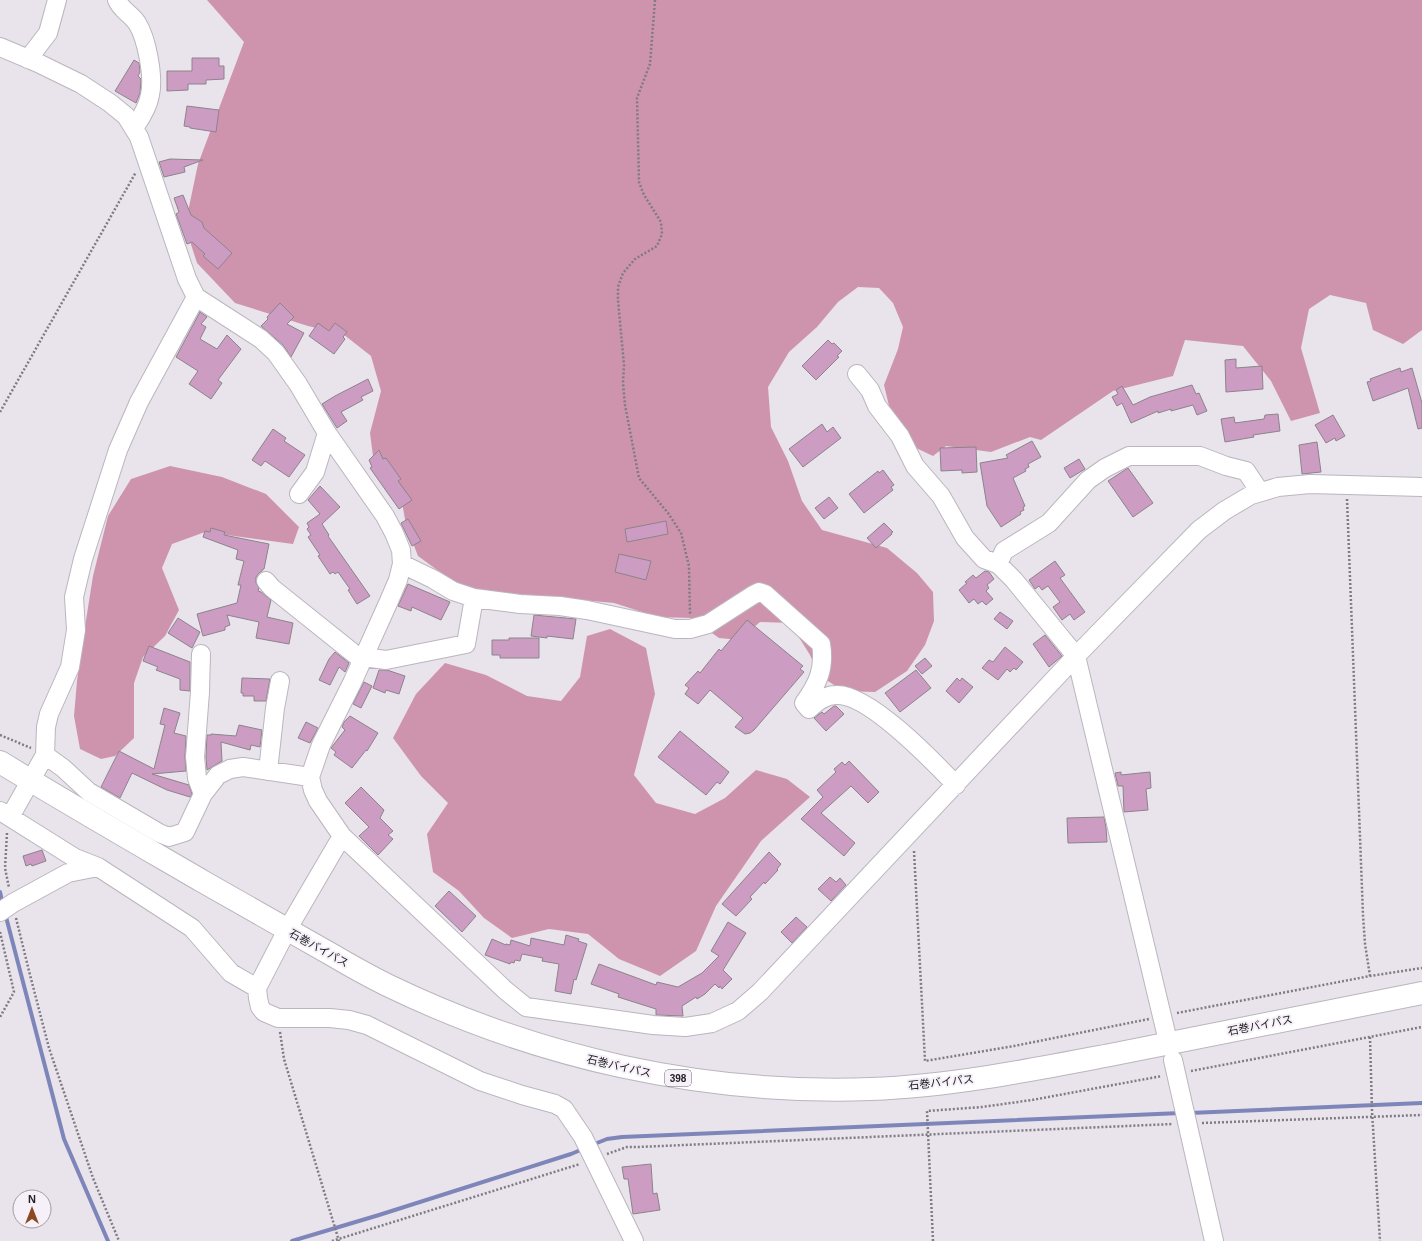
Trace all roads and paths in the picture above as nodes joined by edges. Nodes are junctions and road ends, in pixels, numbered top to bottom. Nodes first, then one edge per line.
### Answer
1 (57, 0) edge
2 (117, 0) edge
3 (655, 0) edge
4 (0, 47) edge
5 (28, 59) junction
6 (134, 128) junction
7 (146, 155) junction
8 (196, 297) junction
9 (857, 374) dead end
10 (0, 412) edge
11 (327, 433) junction
12 (1347, 484) junction
13 (1422, 487) edge
14 (1260, 492) junction
15 (298, 494) dead end
16 (402, 564) junction
17 (998, 564) junction
18 (266, 581) dead end
19 (474, 598) junction
20 (690, 629) junction
21 (201, 654) dead end
22 (1076, 656) junction
23 (363, 659) junction
24 (280, 681) dead end
25 (0, 734) edge
26 (45, 755) junction
27 (0, 762) edge
28 (268, 771) junction
29 (310, 777) junction
30 (31, 781) junction
31 (956, 785) junction
32 (203, 794) junction
33 (5, 814) edge
34 (913, 831) junction
35 (342, 836) junction
36 (98, 867) junction
37 (7, 907) edge
38 (287, 930) junction
39 (0, 932) edge
40 (1422, 968) edge
41 (1370, 976) junction
42 (257, 988) junction
43 (1422, 993) edge
44 (0, 1017) edge
45 (278, 1018) junction
46 (1164, 1024) junction
47 (1370, 1037) dead end
48 (1173, 1060) dead end
49 (927, 1115) dead end
50 (1186, 1115) junction
51 (1422, 1115) edge
52 (1373, 1117) junction
53 (928, 1133) junction
54 (589, 1150) junction
55 (338, 1240) edge
56 (119, 1241) edge
57 (332, 1241) edge
58 (634, 1241) edge
59 (933, 1241) edge
60 (1214, 1241) edge
61 (1380, 1241) edge

1 - 5 street
2 - 6 street
3 - 20 path
4 - 5 street
5 - 6 street
6 - 7 street
7 - 8 street
7 - 10 path
8 - 11 street
8 - 26 street
9 - 17 street
11 - 15 street
11 - 16 street
12 - 13 street
12 - 14 street
12 - 41 path
14 - 17 street
14 - 22 street
16 - 19 street
16 - 23 street
17 - 22 street
18 - 23 street
19 - 20 street
19 - 23 street
20 - 31 street
21 - 32 street
22 - 31 street
22 - 46 street
23 - 29 street
24 - 28 street
25 - 26 path
26 - 30 street
26 - 32 street
27 - 30 highway, 石巻バイパス / 398
28 - 29 street
28 - 32 street
29 - 35 street
30 - 33 street
30 - 38 highway, 石巻バイパス / 398
31 - 34 street
33 - 36 street
33 - 37 path
34 - 35 street
34 - 46 path
35 - 38 street
36 - 37 street
36 - 42 street
37 - 56 path
38 - 42 street
38 - 43 highway, 石巻バイパス / 398
39 - 44 path
40 - 41 path
41 - 46 path
42 - 45 street
45 - 54 street
45 - 55 path
47 - 52 path
48 - 50 street
49 - 53 path
50 - 52 path
50 - 53 path
50 - 60 street
51 - 52 path
52 - 61 path
53 - 54 path
53 - 59 path
54 - 55 path
54 - 58 street
55 - 57 path

